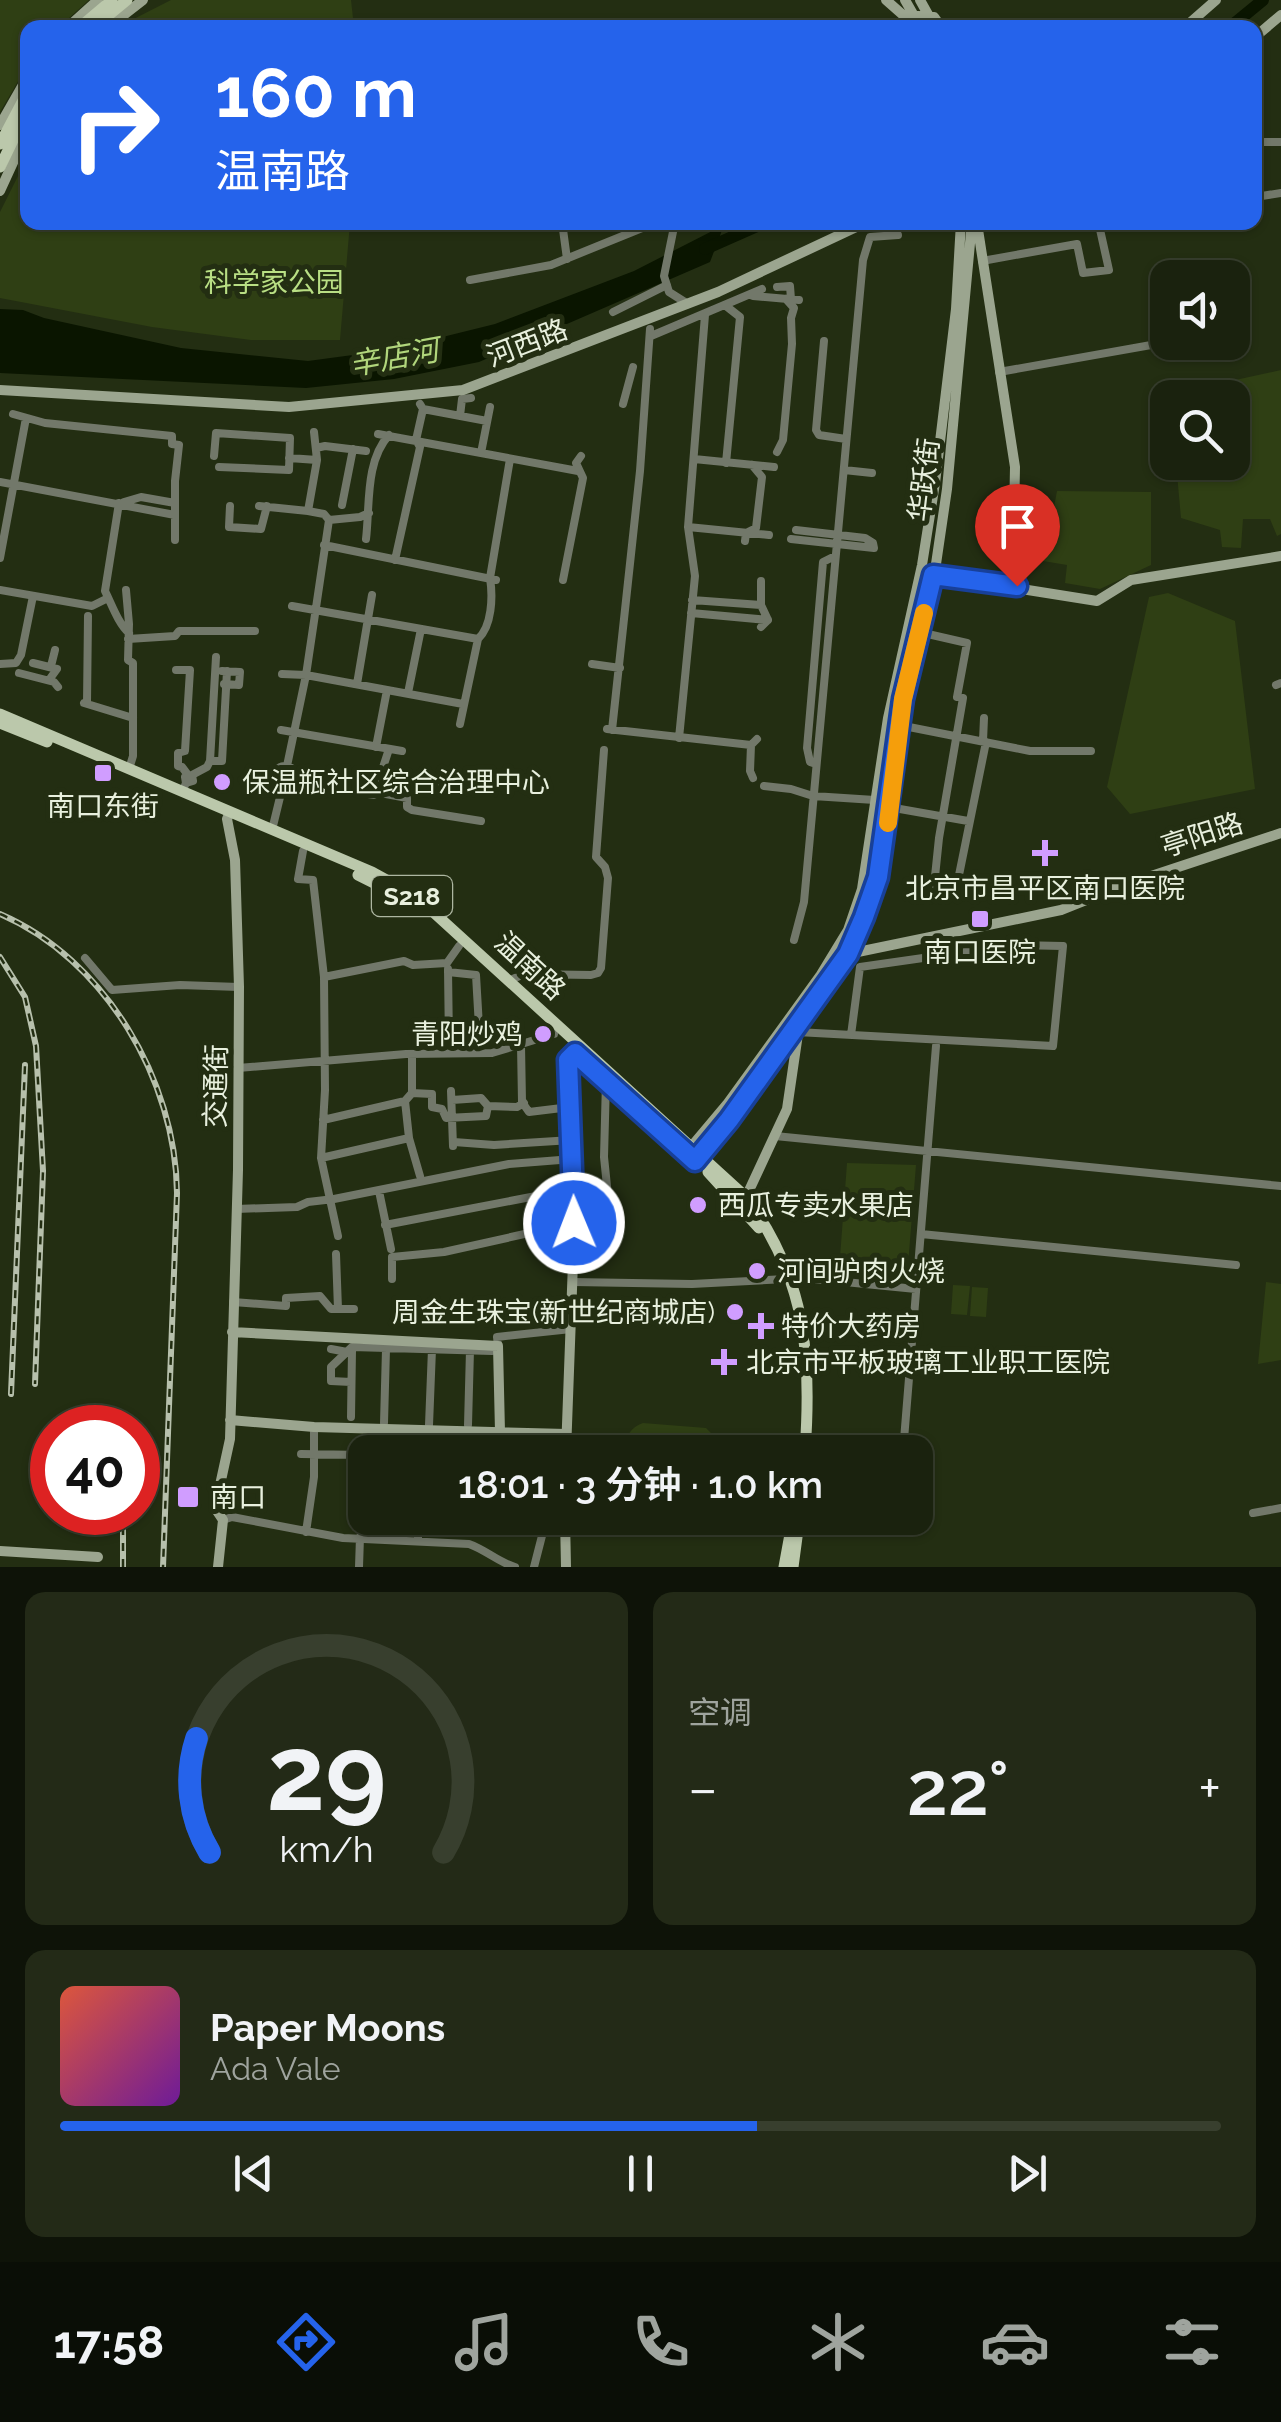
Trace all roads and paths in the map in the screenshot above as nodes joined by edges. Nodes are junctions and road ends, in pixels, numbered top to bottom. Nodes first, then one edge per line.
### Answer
1 (98, 0) edge
2 (112, 0) edge
3 (128, 0) edge
4 (144, 0) edge
5 (886, 0) edge
6 (905, 0) edge
7 (1216, 0) edge
8 (1281, 15) edge
9 (914, 16) junction
10 (76, 20) edge
11 (88, 20) edge
12 (103, 20) edge
13 (118, 20) edge
14 (916, 20) edge
15 (925, 20) edge
16 (1193, 20) edge
17 (1262, 32) edge
18 (20, 90) edge
19 (20, 106) edge
20 (0, 125) edge
21 (20, 126) edge
22 (0, 144) edge
23 (20, 148) edge
24 (0, 168) edge
25 (0, 192) edge
26 (563, 230) edge
27 (637, 230) edge
28 (674, 230) edge
29 (850, 230) edge
30 (961, 230) edge
31 (973, 230) edge
32 (976, 230) edge
33 (1100, 230) edge
34 (894, 232) dead end
35 (566, 259) junction
36 (982, 261) junction
37 (470, 280) dead end
38 (667, 285) junction
39 (776, 287) dead end
40 (762, 290) dead end
41 (748, 296) junction
42 (792, 299) junction
43 (688, 304) junction
44 (726, 306) junction
45 (613, 312) dead end
46 (705, 315) junction
47 (824, 340) dead end
48 (1150, 345) edge
49 (632, 367) dead end
50 (1000, 372) junction
51 (0, 390) edge
52 (471, 398) dead end
53 (623, 404) dead end
54 (490, 407) dead end
55 (13, 414) dead end
56 (460, 416) junction
57 (26, 418) junction
58 (487, 422) junction
59 (314, 432) dead end
60 (378, 434) dead end
61 (389, 436) junction
62 (416, 440) junction
63 (846, 440) junction
64 (316, 448) junction
65 (353, 449) junction
66 (366, 451) dead end
67 (777, 452) dead end
68 (481, 453) junction
69 (214, 456) dead end
70 (580, 456) dead end
71 (289, 458) junction
72 (510, 458) junction
73 (317, 460) junction
74 (694, 460) junction
75 (726, 463) junction
76 (752, 465) junction
77 (219, 466) dead end
78 (774, 468) dead end
79 (844, 470) junction
80 (578, 471) junction
81 (872, 472) dead end
82 (0, 482) edge
83 (14, 484) junction
84 (119, 503) junction
85 (175, 503) junction
86 (342, 505) dead end
87 (230, 506) dead end
88 (308, 511) junction
89 (369, 512) junction
90 (175, 514) junction
91 (329, 520) junction
92 (688, 527) junction
93 (2, 535) edge
94 (769, 535) dead end
95 (793, 535) dead end
96 (746, 537) junction
97 (837, 539) junction
98 (176, 540) dead end
99 (366, 540) dead end
100 (324, 545) junction
101 (1281, 556) edge
102 (0, 558) edge
103 (395, 560) junction
104 (933, 575) junction
105 (493, 579) junction
106 (563, 580) dead end
107 (17, 581) dead end
108 (762, 581) dead end
109 (1000, 584) junction
110 (52, 589) dead end
111 (0, 590) edge
112 (126, 590) dead end
113 (14, 593) junction
114 (372, 595) dead end
115 (32, 596) junction
116 (108, 598) junction
117 (50, 600) junction
118 (692, 600) junction
119 (762, 605) junction
120 (292, 606) dead end
121 (314, 610) junction
122 (691, 613) junction
123 (370, 620) junction
124 (86, 621) dead end
125 (421, 629) junction
126 (255, 631) dead end
127 (919, 632) junction
128 (128, 636) junction
129 (478, 639) junction
130 (54, 650) dead end
131 (216, 658) dead end
132 (16, 663) junction
133 (32, 663) dead end
134 (0, 664) edge
135 (592, 664) dead end
136 (50, 666) junction
137 (620, 668) junction
138 (176, 670) dead end
139 (216, 670) junction
140 (282, 674) dead end
141 (306, 675) junction
142 (49, 680) junction
143 (215, 684) junction
144 (226, 684) junction
145 (357, 684) junction
146 (58, 687) dead end
147 (387, 690) junction
148 (408, 694) junction
149 (462, 704) junction
150 (0, 714) edge
151 (133, 718) junction
152 (984, 718) dead end
153 (0, 723) edge
154 (460, 724) dead end
155 (910, 727) dead end
156 (282, 730) dead end
157 (294, 732) junction
158 (957, 737) junction
159 (679, 738) junction
160 (984, 742) junction
161 (376, 746) junction
162 (389, 749) junction
163 (604, 750) dead end
164 (402, 751) dead end
165 (1091, 751) dead end
166 (209, 764) junction
167 (286, 766) junction
168 (129, 769) junction
169 (218, 769) dead end
170 (381, 772) junction
171 (394, 774) junction
172 (752, 778) dead end
173 (187, 781) junction
174 (445, 784) dead end
175 (764, 786) dead end
176 (282, 789) junction
177 (356, 792) dead end
178 (813, 796) junction
179 (877, 801) junction
180 (890, 801) junction
181 (228, 816) junction
182 (943, 817) junction
183 (968, 821) junction
184 (481, 822) dead end
185 (272, 830) junction
186 (1281, 833) edge
187 (303, 851) junction
188 (794, 940) dead end
189 (459, 946) junction
190 (848, 954) junction
191 (84, 958) dead end
192 (447, 968) junction
193 (324, 977) junction
194 (508, 981) junction
195 (240, 986) junction
196 (802, 1018) junction
197 (797, 1032) junction
198 (554, 1034) junction
199 (851, 1035) junction
200 (448, 1044) dead end
201 (480, 1044) dead end
202 (520, 1045) junction
203 (936, 1046) dead end
204 (578, 1050) junction
205 (412, 1054) junction
206 (324, 1060) junction
207 (238, 1068) junction
208 (606, 1081) junction
209 (408, 1097) junction
210 (524, 1104) junction
211 (488, 1106) junction
212 (570, 1106) junction
213 (452, 1118) junction
214 (323, 1120) junction
215 (775, 1136) junction
216 (409, 1138) junction
217 (572, 1140) junction
218 (928, 1151) junction
219 (693, 1154) junction
220 (321, 1158) junction
221 (573, 1159) junction
222 (420, 1176) dead end
223 (1281, 1186) edge
224 (379, 1191) junction
225 (536, 1196) dead end
226 (331, 1199) junction
227 (743, 1200) junction
228 (236, 1209) junction
229 (574, 1223) junction
230 (385, 1225) junction
231 (611, 1226) dead end
232 (921, 1234) junction
233 (338, 1236) dead end
234 (390, 1249) dead end
235 (336, 1254) dead end
236 (1236, 1265) dead end
237 (392, 1279) dead end
238 (787, 1280) junction
239 (572, 1282) junction
240 (916, 1289) junction
241 (233, 1302) junction
242 (338, 1309) junction
243 (354, 1309) dead end
244 (571, 1328) junction
245 (232, 1332) junction
246 (387, 1345) junction
247 (331, 1348) dead end
248 (495, 1348) junction
249 (432, 1349) junction
250 (470, 1350) junction
251 (350, 1351) junction
252 (351, 1382) junction
253 (350, 1417) dead end
254 (230, 1420) junction
255 (384, 1422) dead end
256 (429, 1425) dead end
257 (468, 1425) dead end
258 (314, 1427) junction
259 (500, 1432) junction
260 (566, 1434) joint
261 (801, 1435) edge
262 (904, 1435) edge
263 (301, 1454) dead end
264 (313, 1454) junction
265 (348, 1455) edge
266 (1281, 1508) edge
267 (1252, 1513) dead end
268 (223, 1520) junction
269 (306, 1532) junction
270 (418, 1535) edge
271 (542, 1535) edge
272 (565, 1535) edge
273 (792, 1535) edge
274 (795, 1535) edge
275 (360, 1538) junction
276 (418, 1540) junction
277 (0, 1551) edge
278 (98, 1557) dead end
279 (83, 1561) edge
280 (218, 1567) edge
281 (359, 1567) edge
282 (515, 1567) edge
283 (534, 1567) edge
284 (566, 1567) edge
285 (784, 1567) edge
286 (793, 1567) edge

1 - 10 street
2 - 11 main road
3 - 12 main road
4 - 13 street
5 - 9 street
6 - 9 street
7 - 16 street
8 - 17 street
9 - 14 street
9 - 15 street
18 - 20 street
19 - 22 main road
21 - 24 main road
23 - 25 street
26 - 35 street
27 - 35 street
28 - 38 street
29 - 43 street, 河西路
30 - 179 street, 华跃街
31 - 104 street, 华跃街
32 - 36 street
33 - 36 street
34 - 63 street
35 - 37 street
36 - 50 street
38 - 43 street
38 - 45 street
39 - 42 street
40 - 41 street
41 - 42 street
41 - 44 street
42 - 67 street
43 - 51 street, 河西路
44 - 46 street
44 - 75 street
46 - 74 street
46 - 137 street
47 - 63 street
48 - 50 street
49 - 53 street
50 - 109 street
52 - 56 street
54 - 58 street
55 - 57 street
56 - 58 street
56 - 62 street
57 - 83 street
57 - 85 street
58 - 68 street
59 - 64 street
60 - 61 street
61 - 62 street
61 - 89 street
62 - 68 street
62 - 103 street
63 - 79 street
64 - 65 street
64 - 73 street
65 - 66 street
65 - 86 street
68 - 72 street
69 - 71 street
70 - 80 street
71 - 73 street
71 - 77 street
72 - 80 street
72 - 105 street
73 - 88 street
74 - 75 street
74 - 92 street
75 - 76 street
76 - 78 street
76 - 96 street
79 - 81 street
79 - 97 street
80 - 106 street
82 - 83 street
83 - 84 street
83 - 93 street
84 - 85 street
84 - 90 street
84 - 116 street
85 - 90 street
87 - 88 street
88 - 91 street
89 - 91 street
89 - 99 street
90 - 98 street
91 - 100 street
92 - 96 street
92 - 118 street
93 - 102 street
94 - 96 street
95 - 97 street
97 - 178 street
100 - 103 street
100 - 121 street
101 - 109 street
103 - 105 street
104 - 109 street
104 - 127 street, 华跃街
105 - 129 street
107 - 113 street
108 - 119 street
110 - 117 street
111 - 113 street
112 - 128 street
113 - 115 street
114 - 123 street
115 - 117 street
115 - 132 street
116 - 117 street
116 - 128 street
118 - 119 street
118 - 122 street
119 - 122 street
120 - 121 street
121 - 123 street
121 - 141 street
122 - 159 street
123 - 125 street
123 - 145 street
124 - 151 street
125 - 129 street
125 - 148 street
126 - 128 street
127 - 158 street
127 - 180 street, 华跃街
128 - 151 street
129 - 149 street
130 - 136 street
131 - 139 street
132 - 134 street
132 - 142 street
133 - 136 street
135 - 137 street
136 - 142 street
137 - 159 street
138 - 173 street
139 - 143 street
139 - 144 street
140 - 141 street
141 - 145 street
141 - 157 street
142 - 146 street
143 - 144 street
143 - 166 street
144 - 166 street
145 - 147 street
147 - 148 street
147 - 161 street
148 - 149 street
149 - 154 street
150 - 168 main road, 温南路 / S218
151 - 168 street
152 - 160 street
153 - 181 main road, 温南路 / S218
155 - 158 street
156 - 157 street
157 - 161 street
157 - 167 street
158 - 160 street
158 - 182 street
159 - 172 street
160 - 165 street
160 - 183 street
161 - 162 street
162 - 164 street
162 - 170 street
163 - 194 street
166 - 169 street
166 - 173 street
167 - 176 street
167 - 176 street
168 - 173 main road, 温南路 / S218
170 - 171 street
170 - 177 street
171 - 174 street
171 - 184 street
173 - 181 main road, 温南路 / S218
175 - 178 street
176 - 185 street
178 - 179 street
178 - 188 street
179 - 180 street
179 - 219 street, 华跃街
180 - 182 street
180 - 190 street, 华跃街
181 - 185 main road, 温南路 / S218
181 - 187 main road, 温南路 / S218
181 - 195 street, 交通街
182 - 183 street
182 - 183 street
185 - 194 main road, 温南路 / S218
186 - 190 street, 亭阳路
187 - 189 main road, 温南路 / S218
187 - 193 street
189 - 192 street
189 - 198 main road, 温南路 / S218
190 - 196 street, 华跃街
191 - 195 street
192 - 193 street
192 - 200 street
192 - 201 street
193 - 206 street
194 - 204 main road, 温南路 / S218
195 - 207 street, 交通街
196 - 197 street
196 - 219 street, 华跃街
197 - 199 street
197 - 215 street
198 - 202 street
198 - 204 main road, 温南路 / S218
199 - 199 street
202 - 205 street
202 - 210 street
203 - 218 street
204 - 208 main road, 温南路 / S218
204 - 212 street
204 - 219 main road, 温南路 / S218
205 - 206 street
205 - 209 street
206 - 207 street
206 - 214 street
207 - 228 street, 交通街
208 - 219 main road, 温南路 / S218
208 - 231 street
209 - 213 street
209 - 214 street
209 - 216 street
210 - 211 street
210 - 212 street
211 - 213 street
211 - 213 street
212 - 217 street
213 - 217 street
214 - 220 street
215 - 218 street
215 - 227 street
216 - 220 street
216 - 222 street
217 - 221 street
218 - 223 street
218 - 232 street
219 - 227 main road, 温南路 / S218
220 - 226 street
221 - 224 street
221 - 229 street
224 - 226 street
224 - 230 street
225 - 230 street
226 - 228 street
226 - 233 street
227 - 238 main road, 温南路 / S218
228 - 241 street, 交通街
229 - 237 street
229 - 239 street
230 - 234 street
232 - 236 street
232 - 240 street
235 - 242 street
238 - 239 street
238 - 240 street
238 - 261 main road, 温南路 / S218
239 - 244 street
240 - 262 street
241 - 242 street
241 - 245 street, 交通街
242 - 243 street
244 - 248 street
244 - 260 street
245 - 246 street
245 - 254 street, 交通街
246 - 248 street
246 - 249 street
246 - 251 street
246 - 255 street
247 - 251 street
248 - 250 street
248 - 259 street
249 - 250 street
249 - 256 street
250 - 257 street
251 - 252 street
251 - 252 street
252 - 253 street
254 - 258 street
254 - 268 street, 交通街
258 - 259 street
258 - 264 street
259 - 260 street
263 - 264 street
264 - 265 street
264 - 269 street
266 - 267 street
268 - 269 street
268 - 280 street, 交通街
269 - 275 street
270 - 276 street
271 - 283 street
272 - 284 street
273 - 285 main road
274 - 286 main road
275 - 276 street
275 - 281 street
276 - 282 street
277 - 279 street
278 - 279 street

